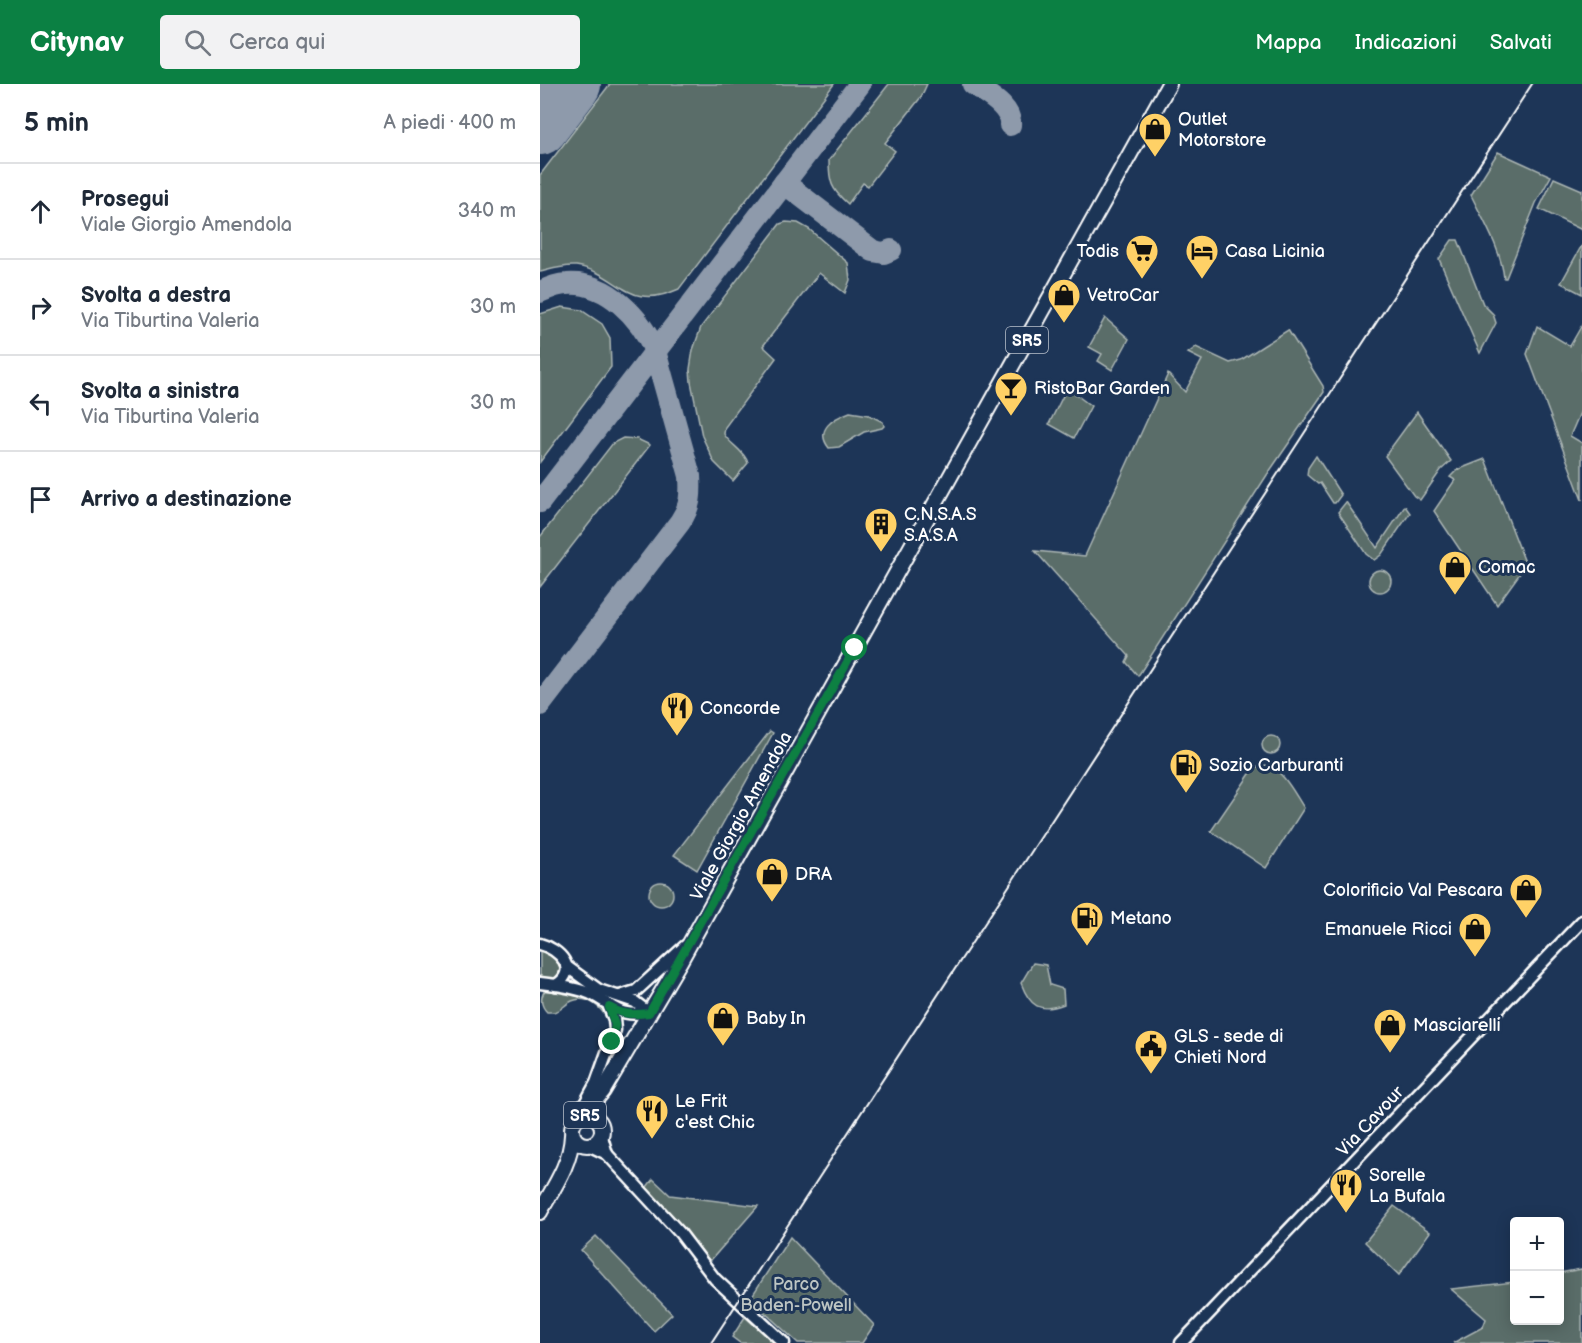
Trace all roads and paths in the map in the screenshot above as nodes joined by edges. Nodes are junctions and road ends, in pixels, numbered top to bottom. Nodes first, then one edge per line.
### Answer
1 (1169, 84) edge
2 (1582, 921) edge
3 (692, 940) junction
4 (540, 944) edge
5 (566, 966) junction
6 (540, 983) edge
7 (556, 985) junction
8 (618, 997) junction
9 (609, 1007) junction
10 (649, 1013) junction
11 (603, 1091) junction
12 (580, 1117) junction
13 (600, 1127) junction
14 (572, 1135) junction
15 (587, 1145) junction
16 (607, 1154) junction
17 (566, 1166) junction
18 (540, 1212) edge
19 (784, 1343) edge
20 (1181, 1343) edge

1 - 3 main road, Viale Giorgio Amendola / SR5
2 - 20 street, Via Cavour
3 - 8 street
3 - 10 main road, Viale Giorgio Amendola / SR5
4 - 5 street
5 - 7 street
5 - 8 street
6 - 7 street
7 - 9 street
8 - 10 street
9 - 10 street
9 - 12 street
10 - 11 main road, Viale Giorgio Amendola / SR5
11 - 12 main road, Viale Giorgio Amendola / SR5
11 - 13 main road, Viale Giorgio Amendola / SR5
12 - 13 main road, SR5
12 - 14 main road, SR5
13 - 15 main road, SR5
13 - 16 street
14 - 15 main road, SR5
14 - 17 main road, SR5
15 - 16 street
15 - 17 main road, SR5
16 - 19 street
17 - 18 main road, SR5

